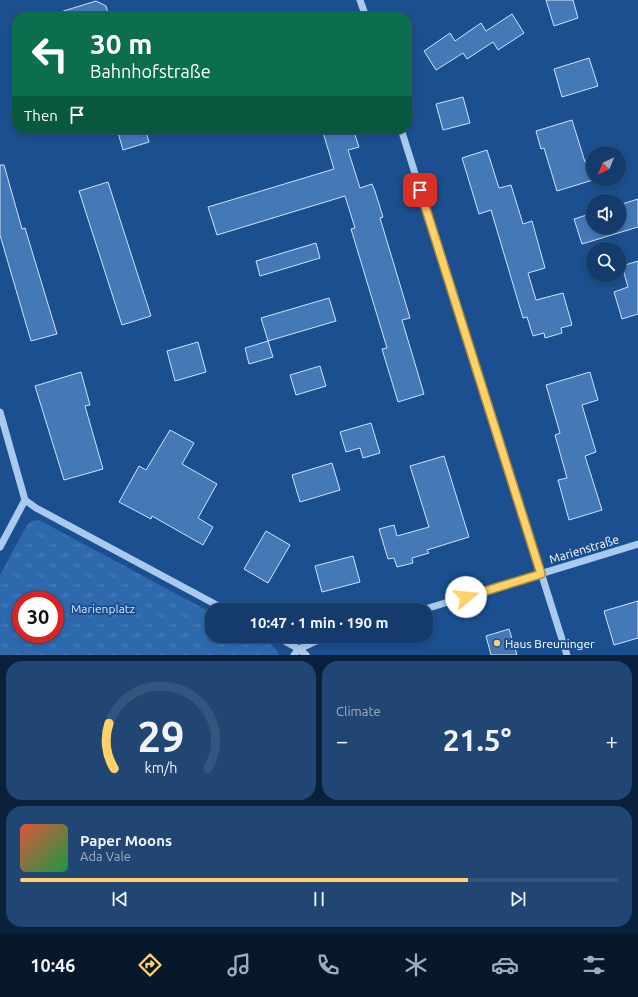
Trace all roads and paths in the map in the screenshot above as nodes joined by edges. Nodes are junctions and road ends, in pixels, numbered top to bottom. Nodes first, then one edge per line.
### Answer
1 (360, 0) edge
2 (364, 12) edge
3 (403, 134) edge
4 (0, 412) edge
5 (25, 500) junction
6 (638, 544) edge
7 (0, 547) edge
8 (541, 574) junction
9 (213, 603) edge
10 (433, 607) edge
11 (284, 643) edge
12 (312, 643) edge
13 (296, 652) edge
14 (306, 655) edge
15 (567, 655) edge

1 - 2 street
3 - 8 street
4 - 5 street
5 - 7 street
5 - 9 street
6 - 8 street, Marienstraße
8 - 10 street, Marienstraße
8 - 15 street
11 - 13 street
12 - 13 street
13 - 14 street

